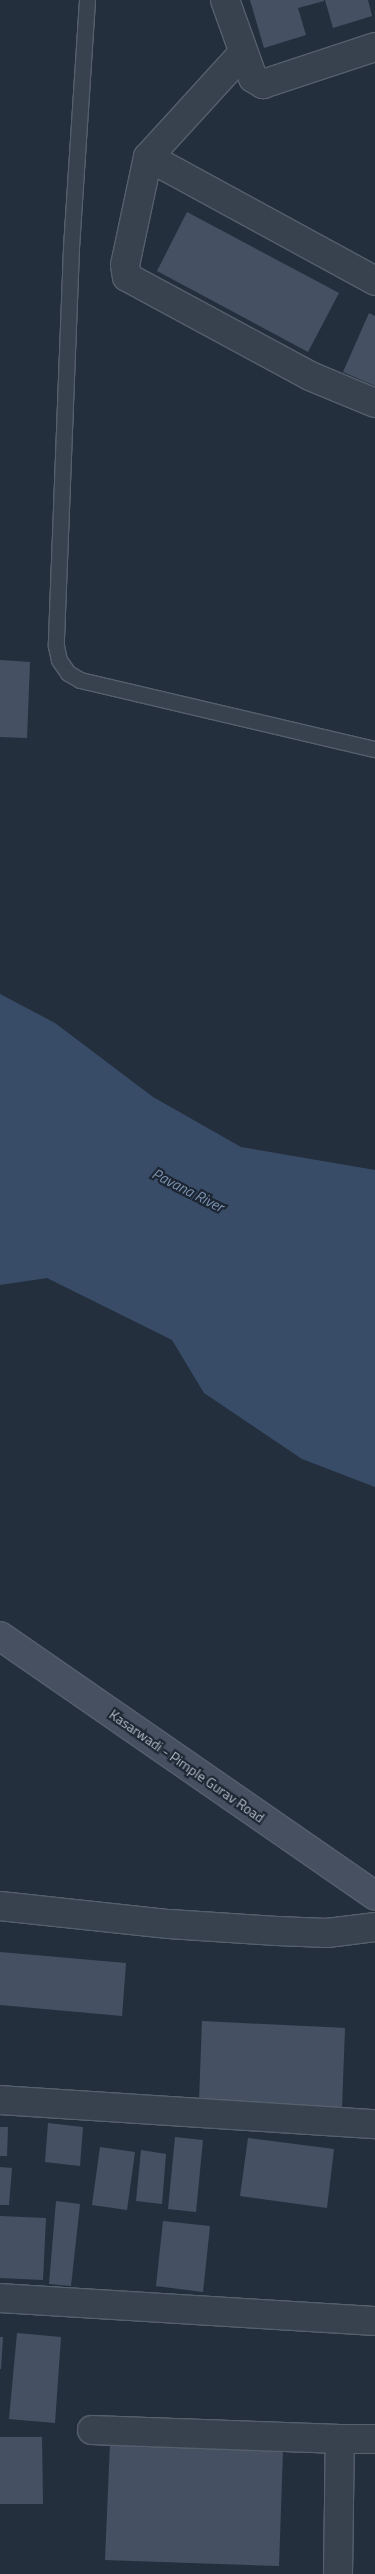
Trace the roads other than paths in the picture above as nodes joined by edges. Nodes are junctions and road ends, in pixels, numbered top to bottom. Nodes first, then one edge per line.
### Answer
1 (86, 0) edge
2 (225, 0) edge
3 (375, 47) edge
4 (243, 53) junction
5 (148, 157) junction
6 (375, 281) edge
7 (375, 403) edge
8 (375, 749) edge
9 (0, 1636) edge
10 (375, 1896) edge
11 (0, 1906) edge
12 (375, 1927) edge
13 (0, 2100) edge
14 (375, 2124) edge
15 (0, 2298) edge
16 (375, 2312) edge
17 (375, 2321) edge
18 (92, 2430) dead end
19 (340, 2439) junction
20 (375, 2439) edge
21 (338, 2574) edge

1 - 8 lane
2 - 4 street
3 - 4 street
4 - 5 street
5 - 6 street
5 - 7 street
9 - 10 street, Kasarwadi - Pimple Gurav Road
11 - 12 street
13 - 14 street
15 - 17 street
16 - 17 street
18 - 19 street
19 - 20 street
19 - 21 street

